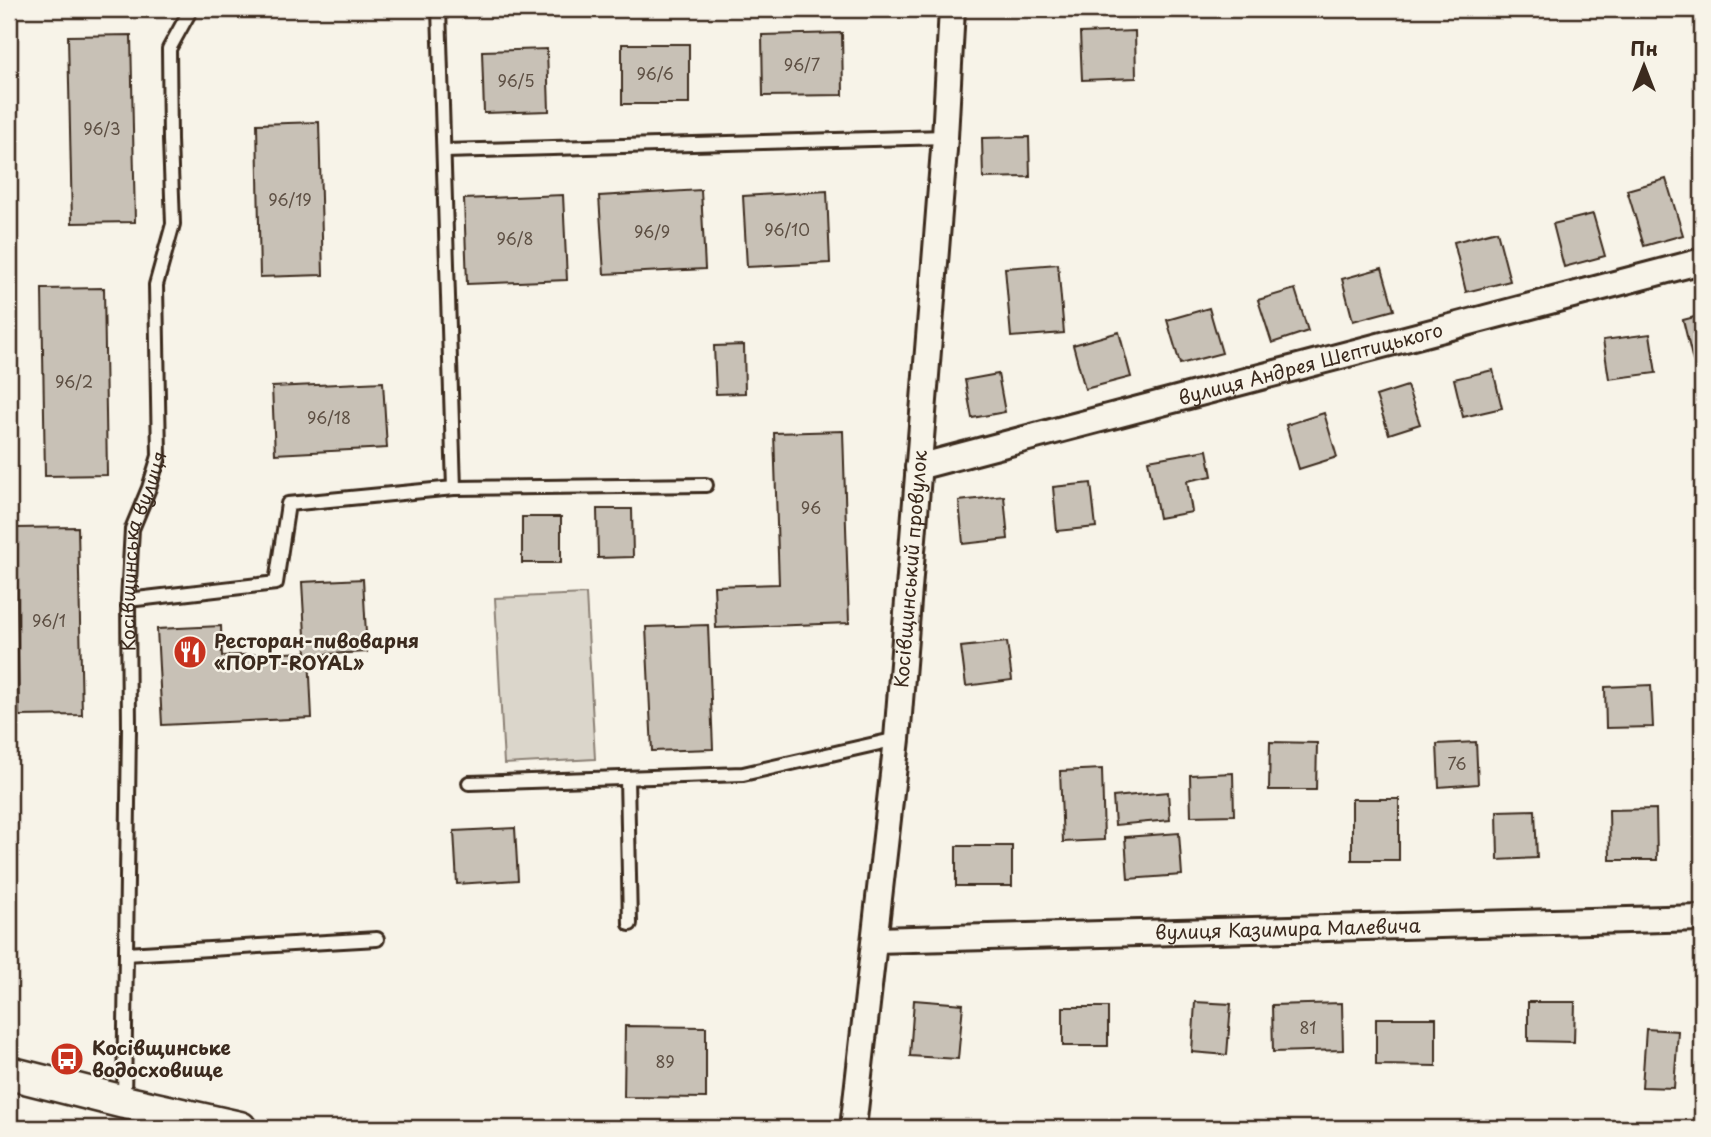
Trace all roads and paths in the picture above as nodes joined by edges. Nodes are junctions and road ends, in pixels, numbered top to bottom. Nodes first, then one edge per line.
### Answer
1 (191, 9) edge
2 (439, 9) edge
3 (952, 9) edge
4 (945, 137) junction
5 (444, 151) junction
6 (1702, 261) edge
7 (918, 467) junction
8 (706, 485) dead end
9 (454, 488) junction
10 (128, 600) junction
11 (897, 738) junction
12 (627, 778) junction
13 (469, 783) dead end
14 (1702, 918) edge
15 (631, 923) dead end
16 (377, 939) dead end
17 (875, 940) junction
18 (126, 954) junction
19 (9, 1073) edge
20 (124, 1102) junction
21 (240, 1128) edge
22 (853, 1128) edge

1 - 10 lane, Косівщинська вулиця
2 - 5 lane
3 - 4 street, Косівщинський провулок
4 - 5 lane
4 - 7 street, Косівщинський провулок
5 - 9 lane
6 - 7 street, вулиця Андрея Шептицького
7 - 11 street, Косівщинський провулок
8 - 9 lane
9 - 10 lane
10 - 18 lane, Косівщинська вулиця
11 - 12 lane
11 - 17 street, Косівщинський провулок
12 - 13 lane
12 - 15 lane
14 - 17 street, вулиця Казимира Малевича
16 - 18 lane
17 - 22 street, Косівщинський провулок
18 - 20 lane, Косівщинська вулиця
19 - 20 street
20 - 21 street

